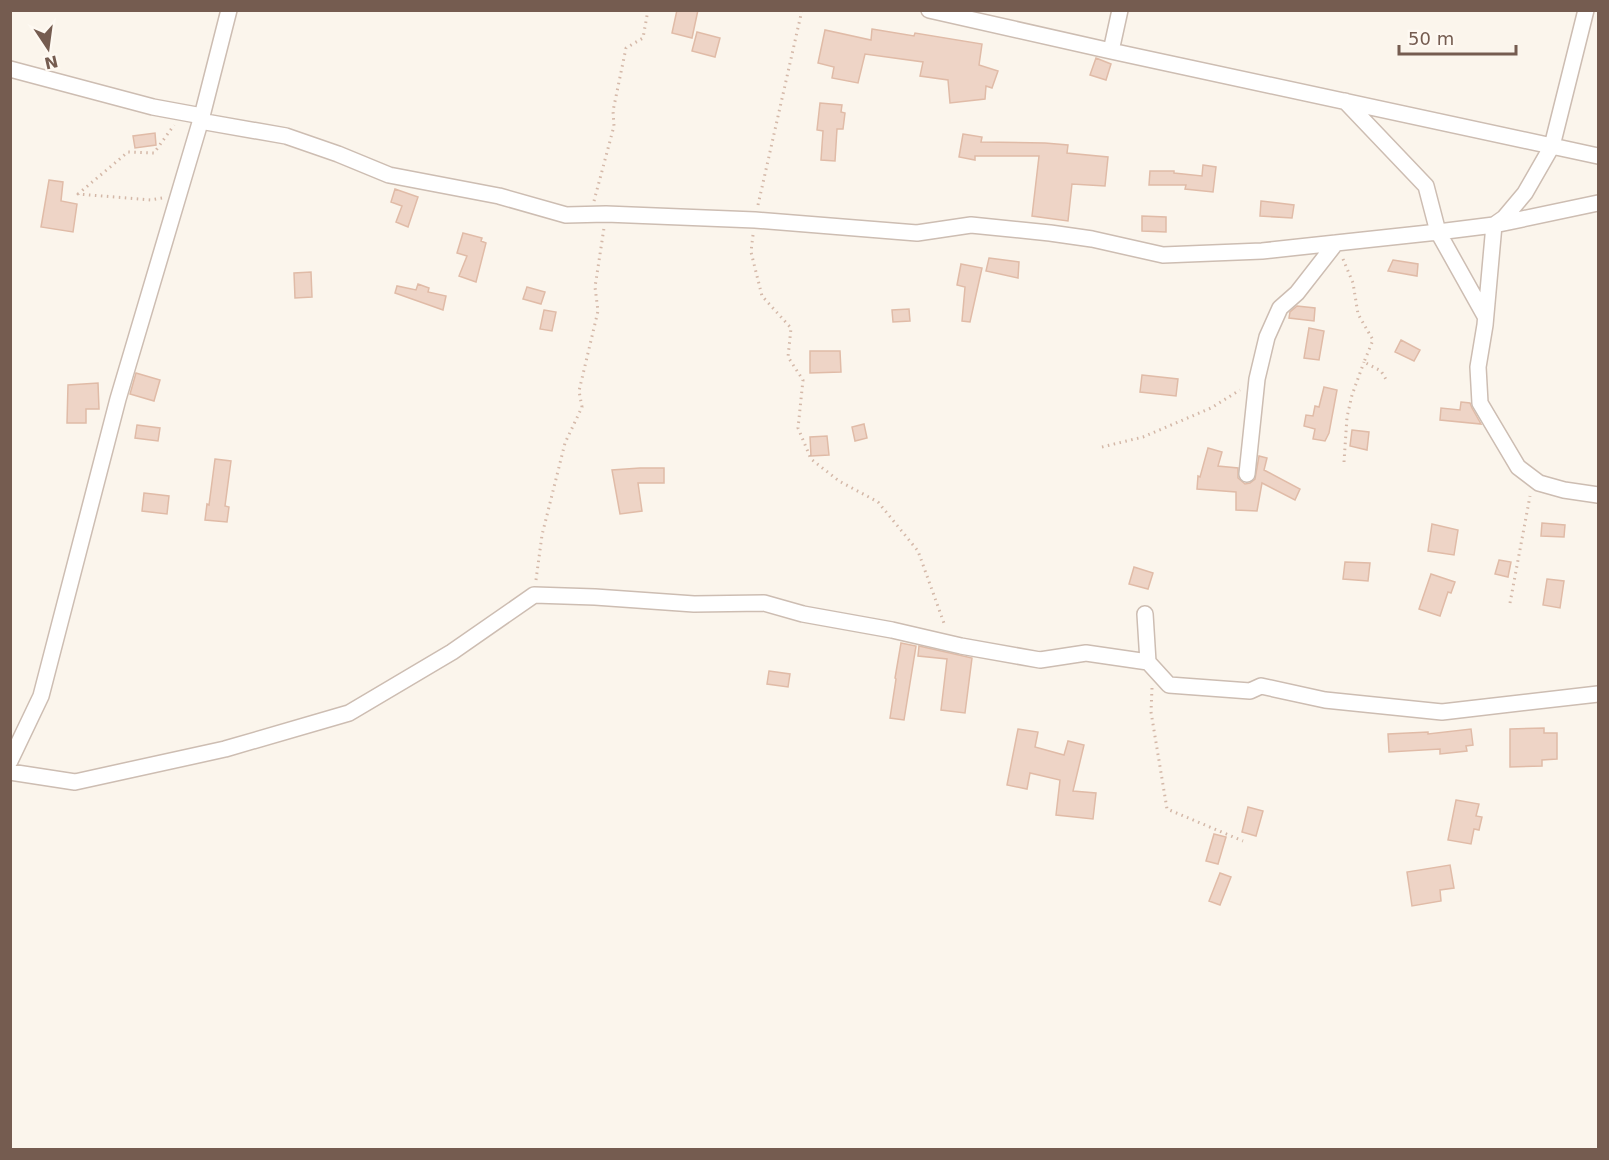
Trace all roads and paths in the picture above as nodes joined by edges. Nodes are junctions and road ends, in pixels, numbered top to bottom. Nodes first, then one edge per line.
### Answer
1 (229, 10) edge
2 (648, 10) edge
3 (802, 10) edge
4 (929, 10) edge
5 (1120, 10) edge
6 (1586, 10) edge
7 (1111, 51) junction
8 (10, 69) edge
9 (1345, 102) junction
10 (184, 112) junction
11 (201, 118) junction
12 (1552, 146) junction
13 (1599, 156) edge
14 (179, 194) junction
15 (1599, 203) edge
16 (606, 214) junction
17 (590, 215) junction
18 (755, 220) junction
19 (1494, 225) junction
20 (1438, 232) junction
21 (1336, 243) junction
22 (1485, 316) junction
23 (1364, 362) junction
24 (1257, 379) junction
25 (1387, 381) dead end
26 (1102, 447) dead end
27 (1344, 462) dead end
28 (1247, 474) dead end
29 (1533, 479) junction
30 (1599, 495) edge
31 (534, 595) junction
32 (1510, 603) dead end
33 (1144, 614) dead end
34 (951, 644) junction
35 (1151, 665) junction
36 (1599, 694) edge
37 (10, 761) edge
38 (10, 772) edge
39 (1243, 841) dead end

1 - 11 street
2 - 17 path
3 - 18 path
4 - 7 street
5 - 7 street
6 - 12 street
7 - 9 street
8 - 10 street
9 - 12 street
9 - 20 street
10 - 11 street
10 - 14 path
11 - 14 street
11 - 17 street
12 - 13 street
12 - 19 street
14 - 37 street
15 - 19 street
16 - 17 street
16 - 18 street
16 - 31 path
18 - 21 street
18 - 34 path
19 - 20 street
19 - 22 street
20 - 21 street
20 - 22 street
21 - 23 path
21 - 24 street
22 - 29 street
23 - 25 path
23 - 27 path
24 - 26 path
24 - 28 street
29 - 30 street
29 - 32 path
31 - 34 street
31 - 38 street
33 - 35 street
34 - 35 street
35 - 36 street
35 - 39 path

